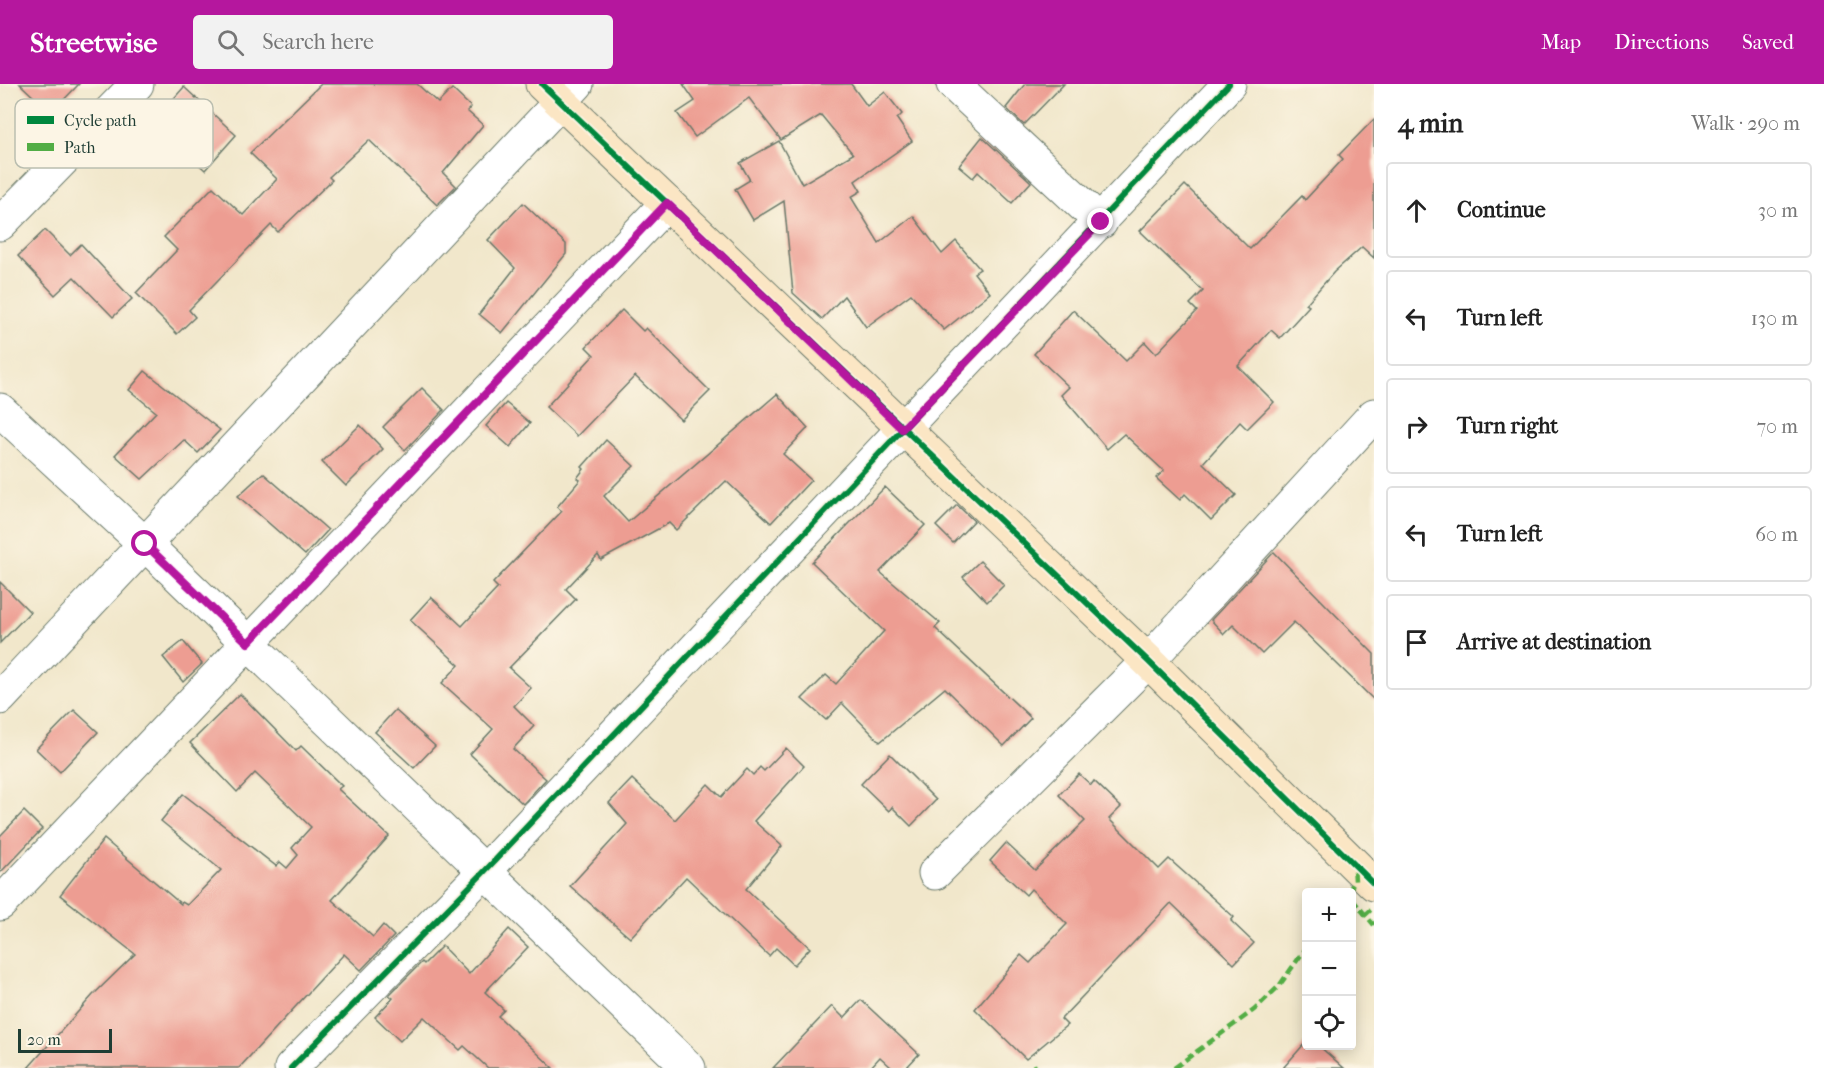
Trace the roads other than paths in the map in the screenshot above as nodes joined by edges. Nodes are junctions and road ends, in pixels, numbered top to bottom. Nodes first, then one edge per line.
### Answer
1 (137, 84) edge
2 (953, 84) edge
3 (1228, 84) edge
4 (560, 90) edge
5 (122, 99) edge
6 (55, 168) edge
7 (667, 203) junction
8 (1101, 222) junction
9 (0, 224) edge
10 (0, 410) edge
11 (1374, 415) edge
12 (902, 429) junction
13 (145, 544) junction
14 (248, 643) junction
15 (1148, 662) junction
16 (0, 698) edge
17 (483, 873) junction
18 (935, 873) dead end
19 (1374, 884) edge
20 (0, 904) edge
21 (291, 1068) edge
22 (689, 1068) edge

1 - 5 street
2 - 8 street
3 - 8 street
4 - 7 street
4 - 13 street
6 - 9 street
7 - 12 street
7 - 14 street
8 - 12 street
10 - 13 street
11 - 15 street
12 - 15 street
12 - 17 street
13 - 14 street
13 - 16 street
14 - 17 street
14 - 20 street
15 - 18 street
15 - 19 street
17 - 21 street
17 - 22 street

